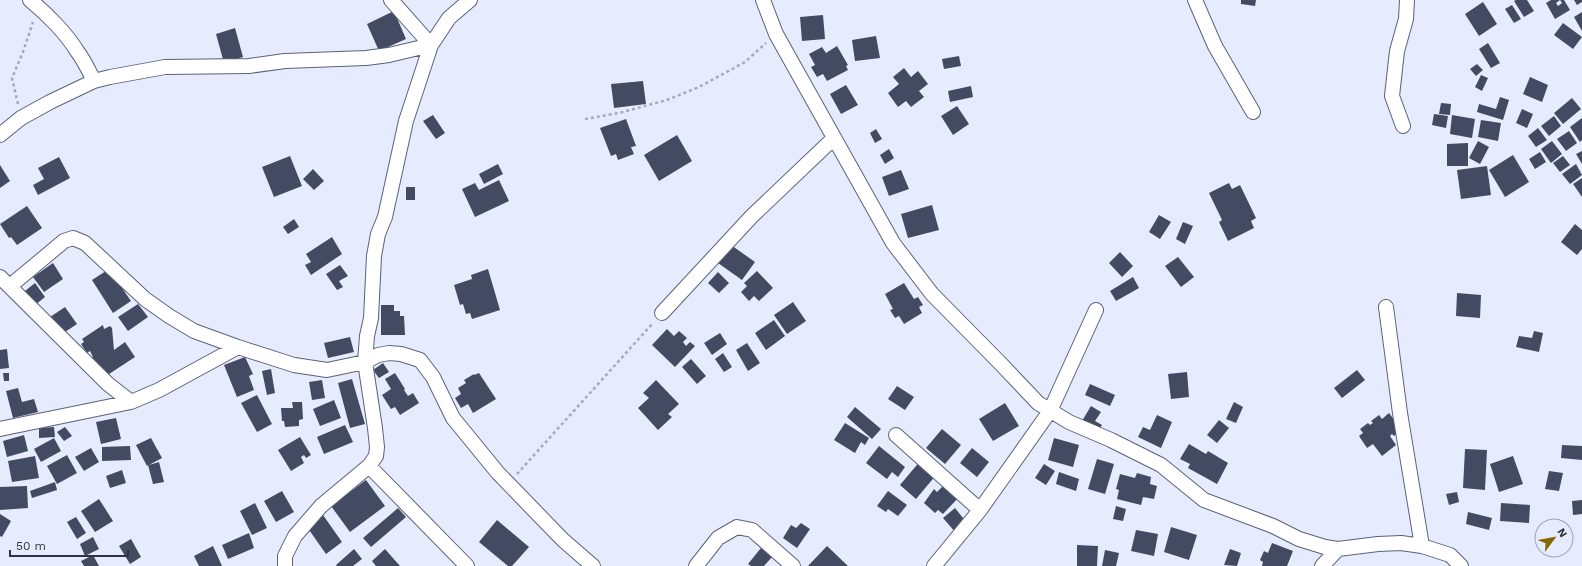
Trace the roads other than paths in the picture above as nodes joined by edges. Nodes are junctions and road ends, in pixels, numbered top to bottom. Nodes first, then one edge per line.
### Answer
1 (391, 0) edge
2 (470, 0) edge
3 (763, 0) edge
4 (1195, 0) edge
5 (1407, 0) edge
6 (35, 4) edge
7 (431, 45) junction
8 (94, 81) junction
9 (1253, 112) dead end
10 (1402, 126) dead end
11 (0, 135) edge
12 (834, 138) junction
13 (5, 282) edge
14 (1386, 307) dead end
15 (1096, 310) dead end
16 (662, 313) road end
17 (238, 347) junction
18 (365, 362) junction
19 (131, 402) junction
20 (1050, 411) junction
21 (0, 429) edge
22 (896, 435) dead end
23 (369, 466) junction
24 (980, 510) junction
25 (1422, 546) junction
26 (1338, 549) junction
27 (285, 566) edge
28 (467, 566) edge
29 (593, 566) edge
30 (696, 566) edge
31 (793, 566) edge
32 (934, 566) edge
33 (1322, 566) edge
34 (1461, 566) edge

1 - 7 street
2 - 7 street
3 - 12 street
4 - 9 street
5 - 10 street
6 - 8 street
7 - 8 street
7 - 18 street
8 - 11 street
12 - 16 street
12 - 20 street
13 - 17 street
13 - 19 street
14 - 25 street
15 - 20 street
17 - 18 street
17 - 19 street
18 - 23 street
18 - 29 street
19 - 21 street
20 - 24 street
20 - 26 street
22 - 24 street
23 - 27 street
23 - 28 street
24 - 32 street
25 - 26 street
25 - 34 street
26 - 33 street
30 - 31 street

